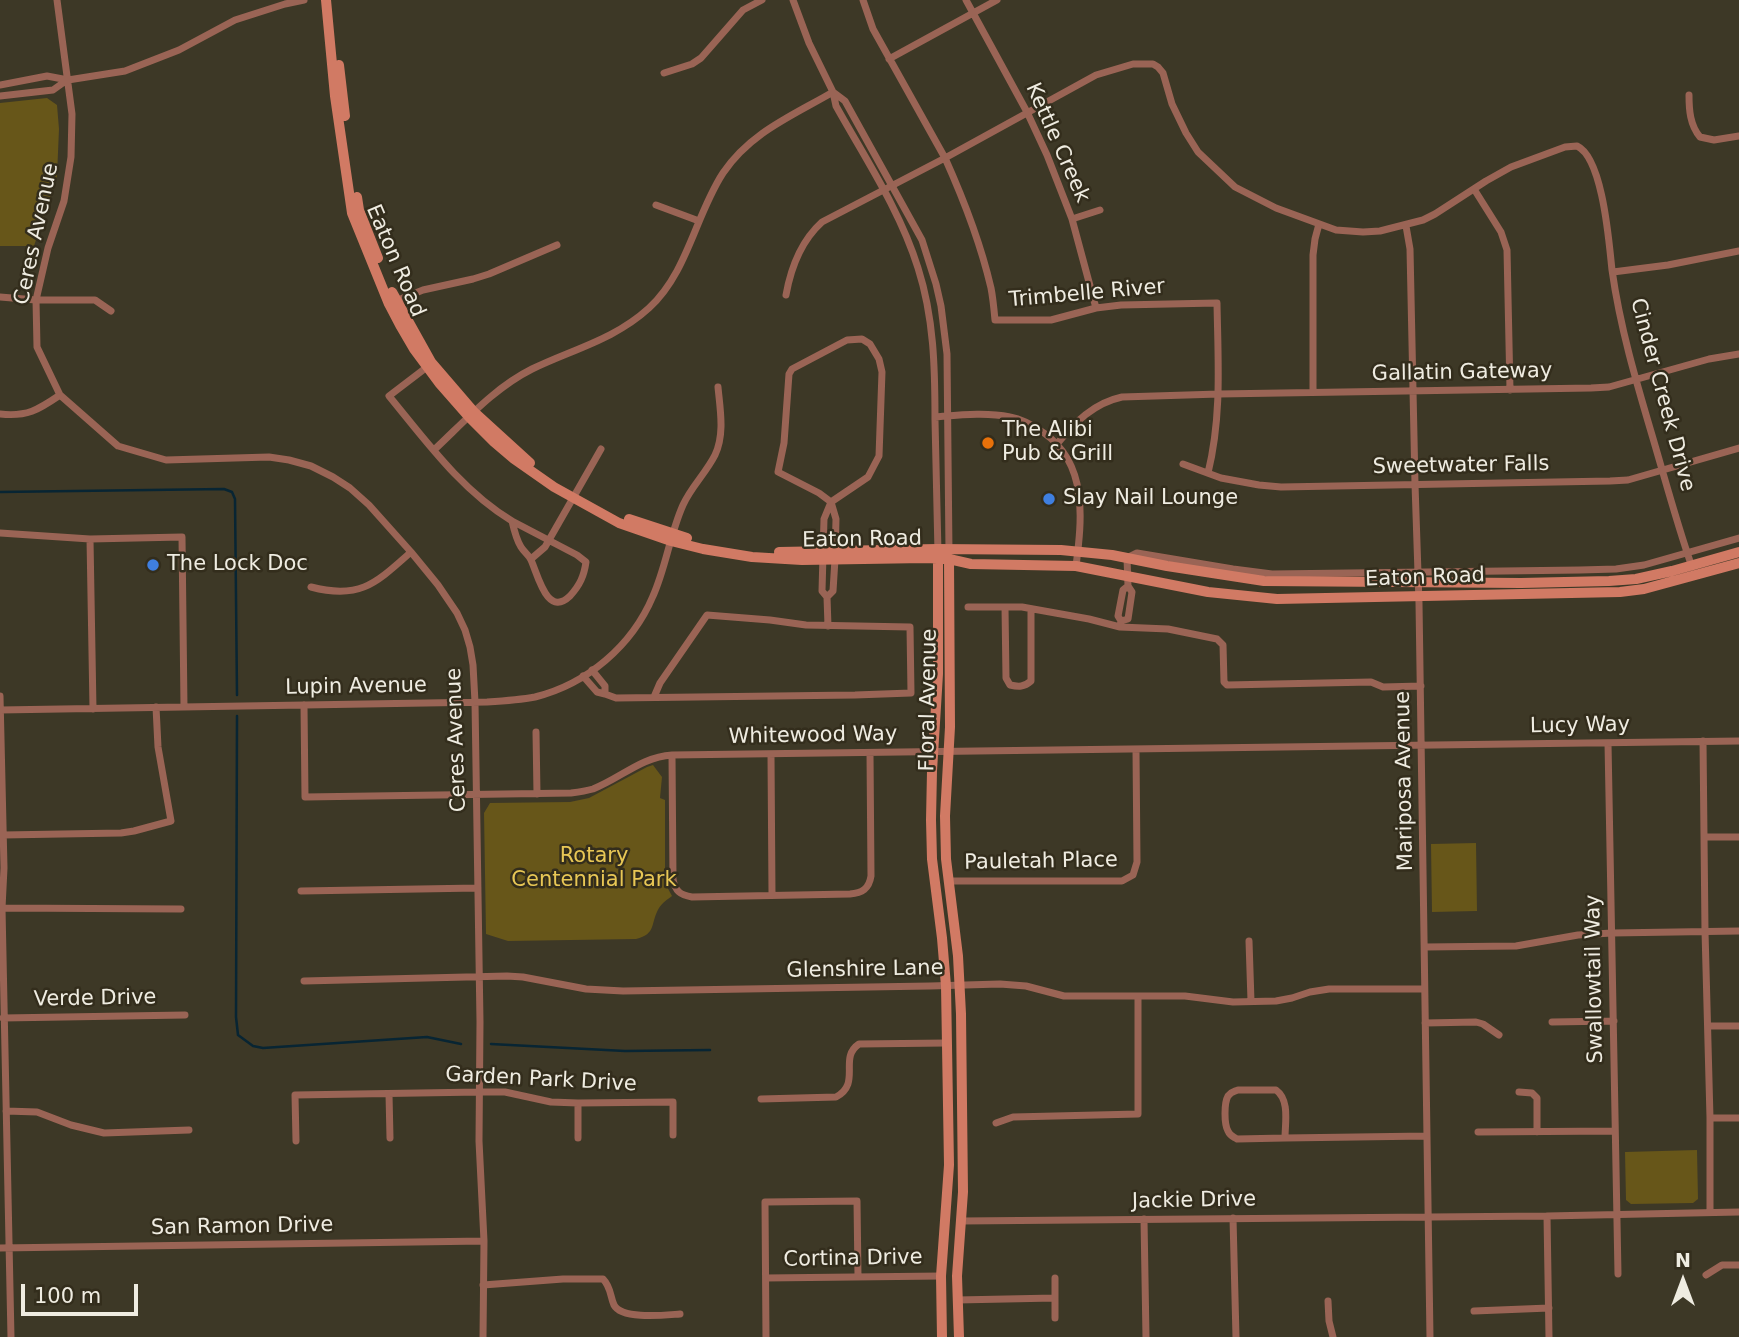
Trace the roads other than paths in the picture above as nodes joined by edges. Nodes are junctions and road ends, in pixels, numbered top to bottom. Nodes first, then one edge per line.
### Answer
1 (57, 0) edge
2 (304, 0) edge
3 (326, 0) edge
4 (333, 0) edge
5 (762, 0) edge
6 (793, 0) edge
7 (863, 0) edge
8 (966, 0) edge
9 (997, 0) edge
10 (972, 14) junction
11 (889, 59) junction
12 (664, 73) dead end
13 (68, 80) junction
14 (0, 85) edge
15 (833, 92) junction
16 (1689, 95) dead end
17 (0, 96) edge
18 (1027, 112) junction
19 (1739, 136) edge
20 (945, 158) junction
21 (892, 185) junction
22 (1474, 189) junction
23 (883, 191) junction
24 (656, 205) dead end
25 (1100, 210) dead end
26 (1072, 219) junction
27 (699, 221) junction
28 (1320, 224) junction
29 (1406, 226) junction
30 (557, 246) dead end
31 (1739, 251) edge
32 (1613, 272) junction
33 (786, 295) dead end
34 (0, 297) edge
35 (36, 300) junction
36 (393, 302) junction
37 (1096, 308) junction
38 (111, 311) dead end
39 (1739, 354) edge
40 (427, 367) junction
41 (1636, 379) junction
42 (718, 387) dead end
43 (1510, 390) junction
44 (1413, 391) junction
45 (1313, 392) junction
46 (1219, 394) junction
47 (60, 395) junction
48 (0, 414) edge
49 (471, 414) junction
50 (948, 416) junction
51 (935, 417) junction
52 (1057, 444) junction
53 (1739, 448) edge
54 (601, 449) dead end
55 (434, 450) junction
56 (1183, 464) dead end
57 (1662, 470) junction
58 (1208, 474) junction
59 (1415, 484) junction
60 (575, 496) junction
61 (831, 502) junction
62 (512, 521) junction
63 (0, 533) edge
64 (672, 537) junction
65 (1739, 538) edge
66 (90, 539) junction
67 (549, 541) junction
68 (1077, 551) junction
69 (411, 552) junction
70 (1739, 552) edge
71 (943, 554) junction
72 (829, 555) junction
73 (1127, 558) junction
74 (531, 559) junction
75 (1739, 563) edge
76 (1691, 564) junction
77 (1076, 566) junction
78 (1418, 577) junction
79 (1128, 581) junction
80 (311, 587) dead end
81 (828, 597) junction
82 (1419, 597) junction
83 (968, 607) dead end
84 (1005, 607) junction
85 (1031, 609) junction
86 (1121, 624) junction
87 (828, 626) junction
88 (592, 670) junction
89 (583, 677) junction
90 (1421, 686) junction
91 (605, 694) junction
92 (0, 696) edge
93 (654, 697) junction
94 (475, 702) junction
95 (304, 705) junction
96 (156, 707) junction
97 (184, 707) junction
98 (93, 709) junction
99 (0, 710) edge
100 (536, 732) dead end
101 (1739, 740) edge
102 (1703, 741) junction
103 (1608, 743) junction
104 (1422, 746) junction
105 (1136, 750) junction
106 (934, 751) junction
107 (949, 751) junction
108 (870, 753) junction
109 (671, 755) junction
110 (771, 755) junction
111 (537, 794) junction
112 (476, 795) junction
113 (3, 835) junction
114 (1704, 837) junction
115 (1739, 837) edge
116 (949, 881) junction
117 (478, 888) junction
118 (301, 891) dead end
119 (772, 895) junction
120 (1, 908) edge
121 (180, 909) dead end
122 (1739, 930) edge
123 (1705, 931) junction
124 (1612, 933) junction
125 (1249, 941) dead end
126 (1424, 947) junction
127 (479, 976) junction
128 (304, 981) dead end
129 (946, 986) junction
130 (960, 986) junction
131 (1424, 989) junction
132 (1138, 996) junction
133 (1251, 1001) junction
134 (185, 1015) dead end
135 (2, 1018) edge
136 (1614, 1021) junction
137 (1552, 1022) dead end
138 (1424, 1023) junction
139 (1708, 1026) junction
140 (1739, 1026) edge
141 (1499, 1035) dead end
142 (946, 1043) junction
143 (480, 1092) junction
144 (1519, 1092) dead end
145 (389, 1094) junction
146 (761, 1099) dead end
147 (578, 1103) junction
148 (6, 1111) junction
149 (1710, 1118) junction
150 (1739, 1118) edge
151 (996, 1123) dead end
152 (189, 1130) dead end
153 (1615, 1131) junction
154 (1478, 1132) dead end
155 (1537, 1132) junction
156 (673, 1136) dead end
157 (1427, 1136) junction
158 (390, 1138) dead end
159 (578, 1138) dead end
160 (1285, 1138) junction
161 (296, 1141) dead end
162 (3, 1147) edge
163 (1739, 1212) edge
164 (1710, 1213) junction
165 (1617, 1215) junction
166 (1428, 1216) junction
167 (1548, 1216) junction
168 (1233, 1218) junction
169 (1144, 1219) junction
170 (961, 1221) junction
171 (484, 1241) junction
172 (0, 1248) edge
173 (9, 1248) junction
174 (1739, 1265) edge
175 (1618, 1274) dead end
176 (1706, 1275) dead end
177 (858, 1276) junction
178 (941, 1276) junction
179 (766, 1278) junction
180 (1055, 1278) dead end
181 (483, 1285) junction
182 (1055, 1298) junction
183 (957, 1300) junction
184 (1328, 1301) dead end
185 (1549, 1308) junction
186 (1474, 1311) dead end
187 (680, 1314) dead end
188 (1055, 1318) dead end
189 (10, 1337) edge
190 (484, 1337) edge
191 (766, 1337) edge
192 (942, 1337) edge
193 (959, 1337) edge
194 (1146, 1337) edge
195 (1236, 1337) edge
196 (1333, 1337) edge
197 (1430, 1337) edge
198 (1549, 1337) edge

1 - 13 street, Ceres Avenue
2 - 13 street
3 - 36 street, Eaton Road
4 - 36 street
5 - 12 street
6 - 15 street, Floral Avenue
7 - 11 street
8 - 10 street, Kettle Creek
9 - 10 street
10 - 11 street
10 - 18 street, Kettle Creek
11 - 20 street
13 - 14 street
13 - 17 street
13 - 35 street, Ceres Avenue
15 - 21 street, Floral Avenue
15 - 23 street, Floral Avenue
15 - 27 street
16 - 19 street
18 - 20 street
18 - 26 street, Kettle Creek
18 - 28 street
20 - 21 street
20 - 37 street, Trimbelle River
21 - 23 street
21 - 50 street, Floral Avenue
22 - 29 street
22 - 32 street, Cinder Creek Drive
22 - 43 street
23 - 33 street
23 - 51 street, Floral Avenue
24 - 27 street
25 - 26 street
26 - 37 street, Kettle Creek
27 - 49 street
28 - 29 street
28 - 45 street
29 - 44 street, Mariposa Avenue
30 - 36 street
31 - 32 street
32 - 41 street, Cinder Creek Drive
34 - 35 street
35 - 38 street
35 - 47 street, Ceres Avenue
36 - 40 street, Eaton Road
36 - 49 street
37 - 46 street, Trimbelle River
39 - 41 street, Gallatin Gateway
40 - 49 street, Eaton Road
40 - 55 street
41 - 43 street, Gallatin Gateway
41 - 57 street, Cinder Creek Drive
42 - 64 street, Lupin Avenue
43 - 44 street, Gallatin Gateway
44 - 45 street, Gallatin Gateway
44 - 59 street, Mariposa Avenue
45 - 46 street, Gallatin Gateway
46 - 52 street, Gallatin Gateway
46 - 58 street
47 - 48 street
47 - 69 street, Ceres Avenue
49 - 55 street
49 - 60 street, Eaton Road
50 - 51 street
50 - 52 street
50 - 71 street, Floral Avenue
51 - 71 street, Floral Avenue
52 - 68 street
53 - 57 street, Sweetwater Falls
54 - 60 street
55 - 62 street
56 - 58 street, Sweetwater Falls
57 - 59 street, Sweetwater Falls
57 - 76 street, Cinder Creek Drive
58 - 59 street, Sweetwater Falls
59 - 78 street, Mariposa Avenue
60 - 64 street, Eaton Road
60 - 67 street
61 - 61 street
61 - 72 street
61 - 72 street
62 - 67 street
62 - 74 street
63 - 66 street
64 - 72 street, Eaton Road
64 - 88 street, Lupin Avenue
65 - 76 street, Eaton Road
66 - 97 street
66 - 98 street
67 - 74 street
67 - 74 street
68 - 71 street, Eaton Road
68 - 73 street, Eaton Road
68 - 77 street
69 - 80 street
69 - 94 street, Ceres Avenue
70 - 76 street, Eaton Road
71 - 72 street, Eaton Road
71 - 77 street, Eaton Road
71 - 106 street, Floral Avenue
71 - 107 street, Floral Avenue
72 - 81 street
72 - 81 street
73 - 78 street, Eaton Road
73 - 79 street
75 - 76 street, Eaton Road
76 - 78 street, Eaton Road
76 - 82 street, Eaton Road
77 - 79 street, Eaton Road
78 - 82 street, Mariposa Avenue
79 - 82 street, Eaton Road
79 - 86 street
81 - 87 street
82 - 90 street, Mariposa Avenue
83 - 84 street
84 - 85 street
84 - 85 street
85 - 86 street
86 - 90 street
87 - 93 street
87 - 93 street
88 - 89 street, Lupin Avenue
88 - 91 street
89 - 91 street
89 - 94 street, Lupin Avenue
90 - 104 street, Mariposa Avenue
91 - 93 street
92 - 99 street
94 - 95 street, Lupin Avenue
94 - 112 street, Ceres Avenue
95 - 97 street, Lupin Avenue
95 - 112 street, Whitewood Way
96 - 97 street, Lupin Avenue
96 - 98 street, Lupin Avenue
96 - 113 street
98 - 99 street, Lupin Avenue
99 - 113 street
100 - 111 street
101 - 102 street, Lucy Way
102 - 103 street, Lucy Way
102 - 114 street
103 - 104 street, Lucy Way
103 - 124 street, Swallowtail Way
104 - 105 street, Whitewood Way
104 - 126 street, Mariposa Avenue
105 - 107 street, Whitewood Way
105 - 116 street, Pauletah Place
106 - 107 street, Whitewood Way
106 - 108 street, Whitewood Way
106 - 129 street, Floral Avenue
107 - 116 street, Floral Avenue
108 - 110 street, Whitewood Way
108 - 119 street
109 - 110 street, Whitewood Way
109 - 111 street, Whitewood Way
109 - 119 street
110 - 119 street
111 - 112 street, Whitewood Way
112 - 117 street, Ceres Avenue
113 - 120 street
114 - 115 street
114 - 123 street
116 - 130 street, Floral Avenue
117 - 118 street
117 - 127 street, Ceres Avenue
120 - 121 street
120 - 135 street
122 - 123 street
123 - 124 street
123 - 139 street
124 - 126 street
124 - 136 street, Swallowtail Way
125 - 133 street
126 - 131 street, Mariposa Avenue
127 - 128 street, Glenshire Lane
127 - 129 street, Glenshire Lane
127 - 143 street, Ceres Avenue
129 - 130 street, Glenshire Lane
129 - 142 street, Floral Avenue
130 - 132 street, Glenshire Lane
130 - 170 street, Floral Avenue
131 - 133 street, Glenshire Lane
131 - 138 street, Mariposa Avenue
132 - 133 street, Glenshire Lane
132 - 151 street
134 - 135 street, Verde Drive
135 - 148 street
136 - 137 street
136 - 153 street, Swallowtail Way
138 - 141 street
138 - 157 street, Mariposa Avenue
139 - 140 street
139 - 149 street
142 - 146 street
142 - 178 street, Floral Avenue
143 - 145 street, Garden Park Drive
143 - 147 street, Garden Park Drive
143 - 171 street, Ceres Avenue
144 - 155 street
145 - 158 street
145 - 161 street, Garden Park Drive
147 - 156 street, Garden Park Drive
147 - 159 street
148 - 152 street
148 - 162 street
149 - 150 street
149 - 164 street
153 - 155 street
153 - 165 street, Swallowtail Way
154 - 155 street
157 - 160 street
157 - 166 street, Mariposa Avenue
160 - 160 street
162 - 173 street
163 - 164 street, Jackie Drive
164 - 165 street, Jackie Drive
165 - 167 street, Jackie Drive
165 - 175 street, Swallowtail Way
166 - 167 street, Jackie Drive
166 - 168 street, Jackie Drive
166 - 197 street, Mariposa Avenue
167 - 185 street
168 - 169 street, Jackie Drive
168 - 195 street
169 - 170 street, Jackie Drive
169 - 194 street
170 - 183 street, Floral Avenue
171 - 173 street, San Ramon Drive
171 - 181 street, Ceres Avenue
172 - 173 street, San Ramon Drive
173 - 189 street
174 - 176 street
177 - 178 street, Cortina Drive
177 - 179 street, Cortina Drive
177 - 179 street
178 - 192 street, Floral Avenue
179 - 191 street
180 - 182 street
181 - 187 street
181 - 190 street, Ceres Avenue
182 - 183 street
182 - 188 street
183 - 193 street, Floral Avenue
184 - 196 street
185 - 186 street
185 - 198 street

